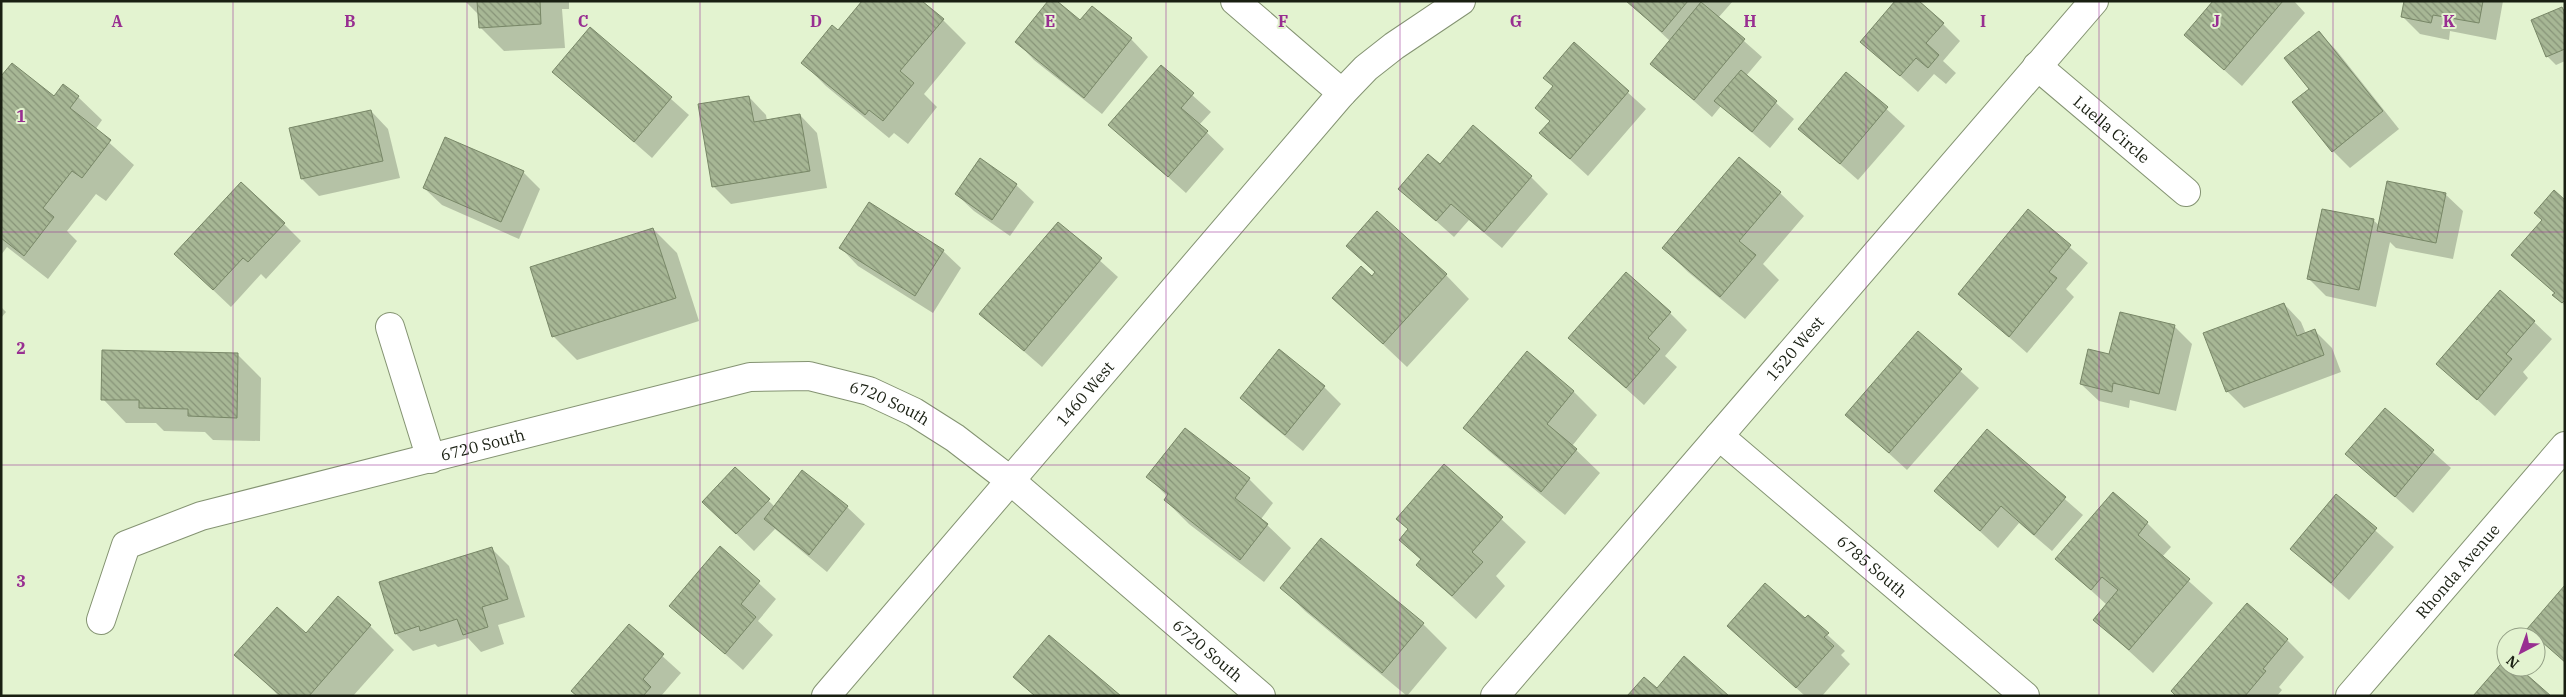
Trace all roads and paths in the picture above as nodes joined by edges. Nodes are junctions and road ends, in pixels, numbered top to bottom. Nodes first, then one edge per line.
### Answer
1 (1235, 1) edge
2 (1461, 1) edge
3 (2094, 1) edge
4 (2037, 66) junction
5 (1342, 93) junction
6 (2186, 192) dead end
7 (390, 327) dead end
8 (1720, 436) junction
9 (2565, 446) edge
10 (431, 459) junction
11 (1011, 481) junction
12 (101, 620) dead end
13 (826, 696) edge
14 (1261, 696) edge
15 (1496, 696) edge
16 (2025, 696) edge
17 (2350, 696) edge

1 - 5 street
2 - 5 street, 1460 West
3 - 4 street, 1520 West
4 - 6 street, Luella Circle
4 - 8 street, 1520 West
5 - 11 street, 1460 West
7 - 10 street, 6720 South
8 - 15 street, 1520 West
8 - 16 street, 6785 South
9 - 17 street, Rhonda Avenue
10 - 11 street, 6720 South
10 - 12 street, 6720 South
11 - 13 street, 1460 West
11 - 14 street, 6720 South

